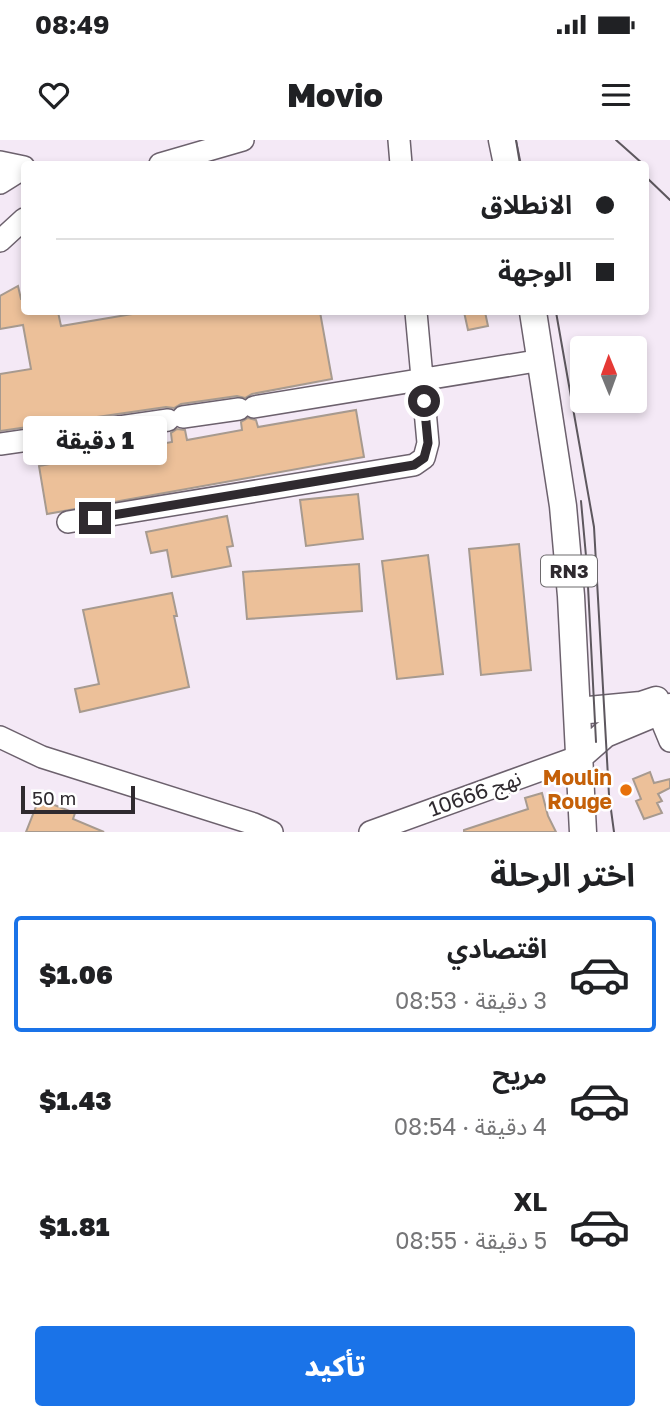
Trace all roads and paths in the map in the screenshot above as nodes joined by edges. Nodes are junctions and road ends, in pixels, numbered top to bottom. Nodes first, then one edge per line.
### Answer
1 (243, 140) edge
2 (399, 140) edge
3 (502, 140) edge
4 (170, 161) edge
5 (401, 161) edge
6 (506, 161) edge
7 (0, 162) edge
8 (21, 166) edge
9 (21, 169) edge
10 (0, 183) edge
11 (21, 222) edge
12 (0, 241) edge
13 (416, 315) edge
14 (534, 315) edge
15 (542, 360) junction
16 (422, 379) junction
17 (0, 444) edge
18 (68, 522) dead end
19 (666, 704) edge
20 (578, 711) junction
21 (0, 737) edge
22 (670, 741) edge
23 (580, 755) junction
24 (272, 832) edge
25 (370, 832) edge
26 (583, 832) edge

1 - 4 street
2 - 5 street
3 - 6 main road
7 - 8 street
9 - 10 street
11 - 12 street
13 - 16 street
14 - 15 main road, RN3
15 - 16 street
15 - 20 main road, RN3
16 - 17 street
16 - 18 street
19 - 20 main road
19 - 22 street
19 - 23 main road
20 - 23 main road, RN3
21 - 24 street
23 - 25 street, نهج 10666
23 - 26 main road, RN3

